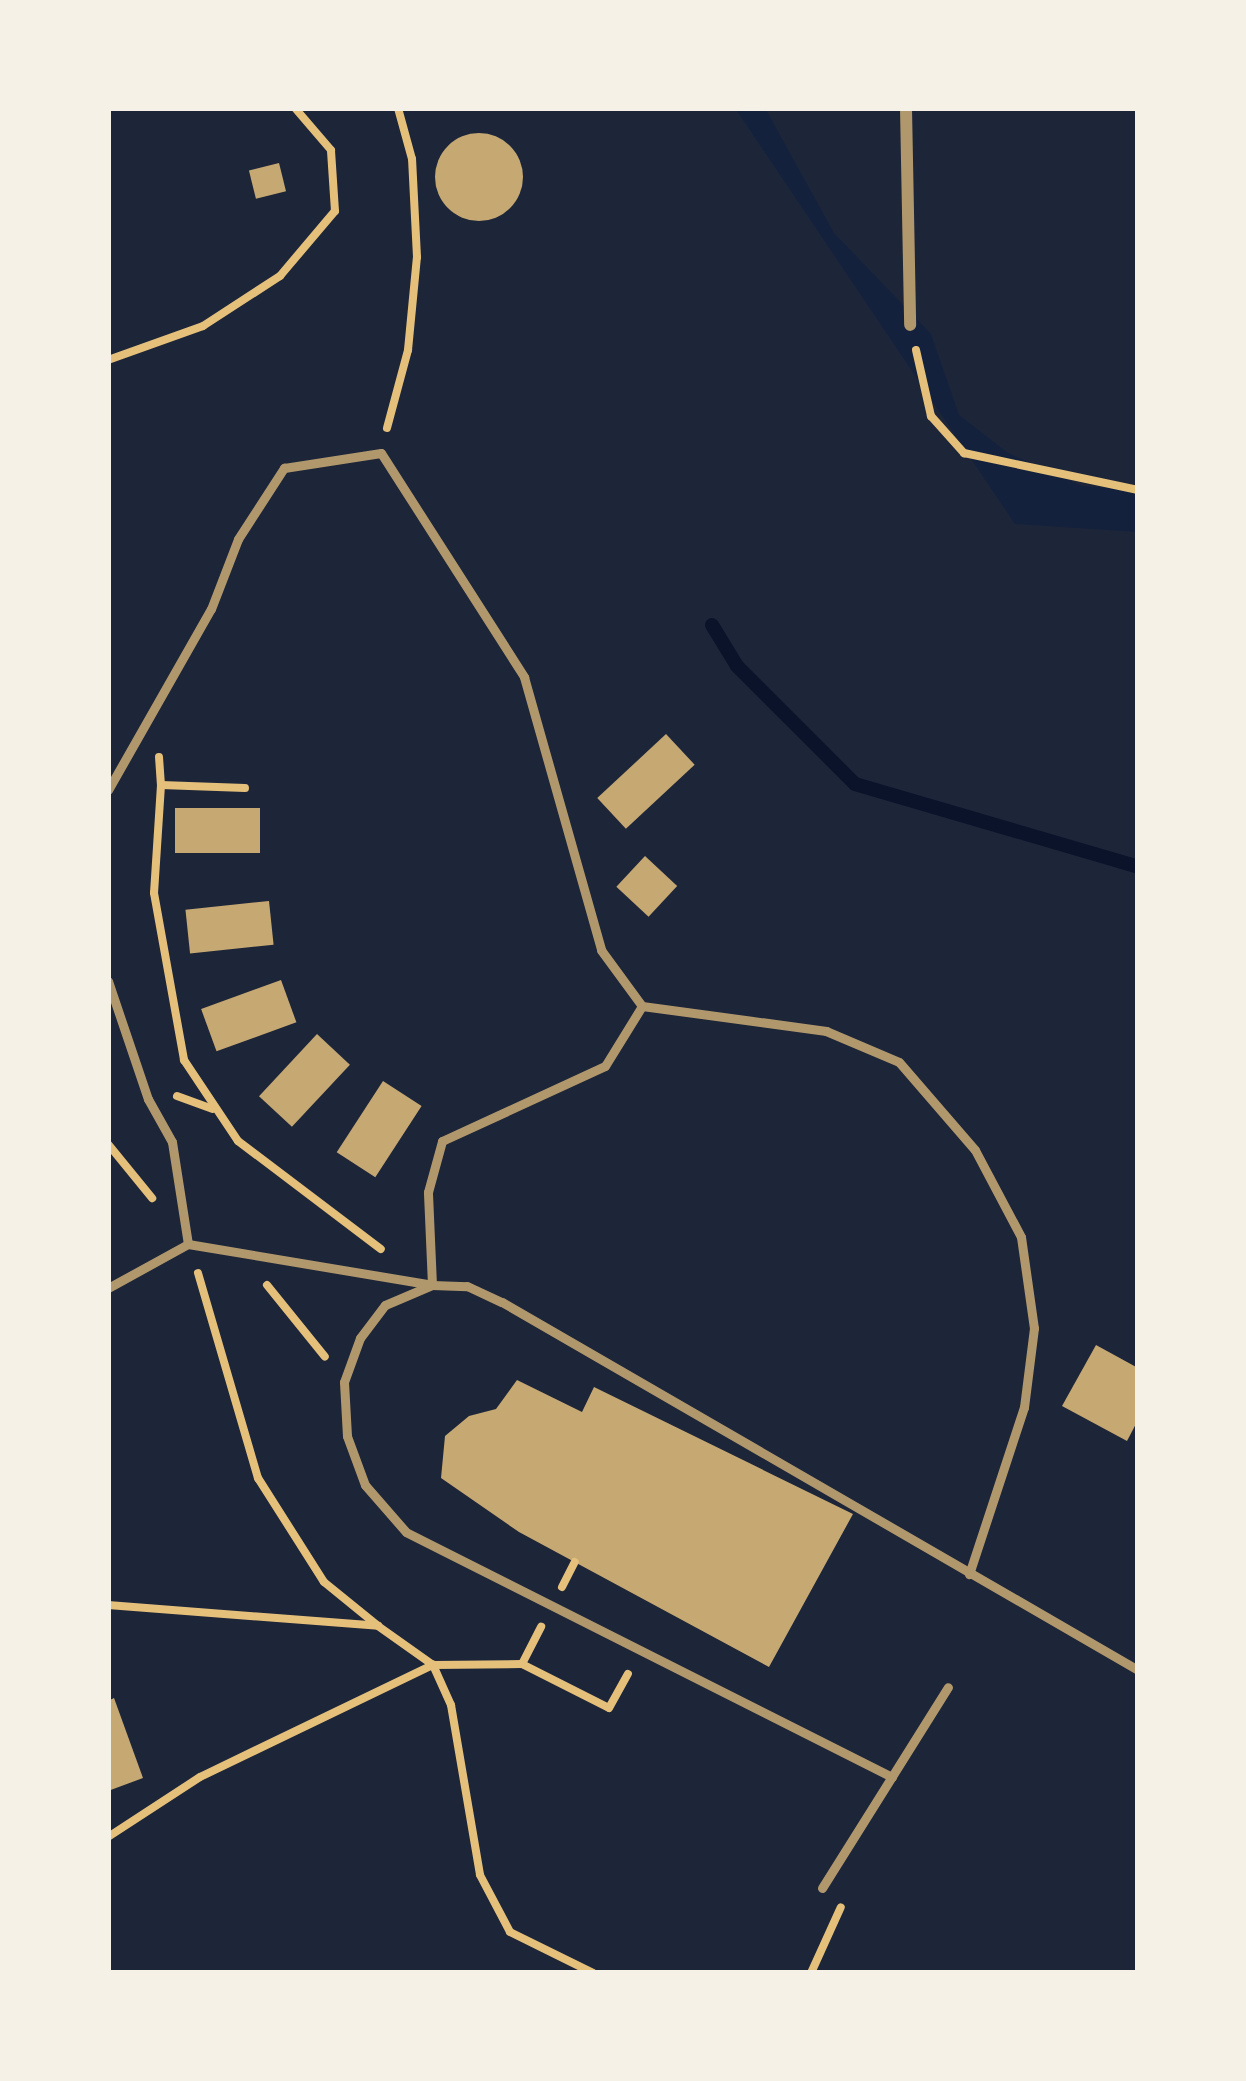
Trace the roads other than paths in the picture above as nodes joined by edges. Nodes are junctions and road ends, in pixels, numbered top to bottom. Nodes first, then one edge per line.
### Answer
1 (906, 108) edge
2 (910, 325) road end
3 (108, 790) edge
4 (108, 981) edge
5 (642, 1006) junction
6 (188, 1244) junction
7 (432, 1285) junction
8 (108, 1288) edge
9 (969, 1574) junction
10 (1138, 1670) edge
11 (948, 1687) dead end
12 (892, 1777) junction
13 (822, 1888) dead end

1 - 2 street
3 - 5 lane
4 - 6 lane
5 - 7 lane
5 - 9 lane
6 - 7 lane
6 - 8 lane
7 - 9 lane
7 - 12 lane
9 - 10 lane
11 - 12 lane
12 - 13 lane

